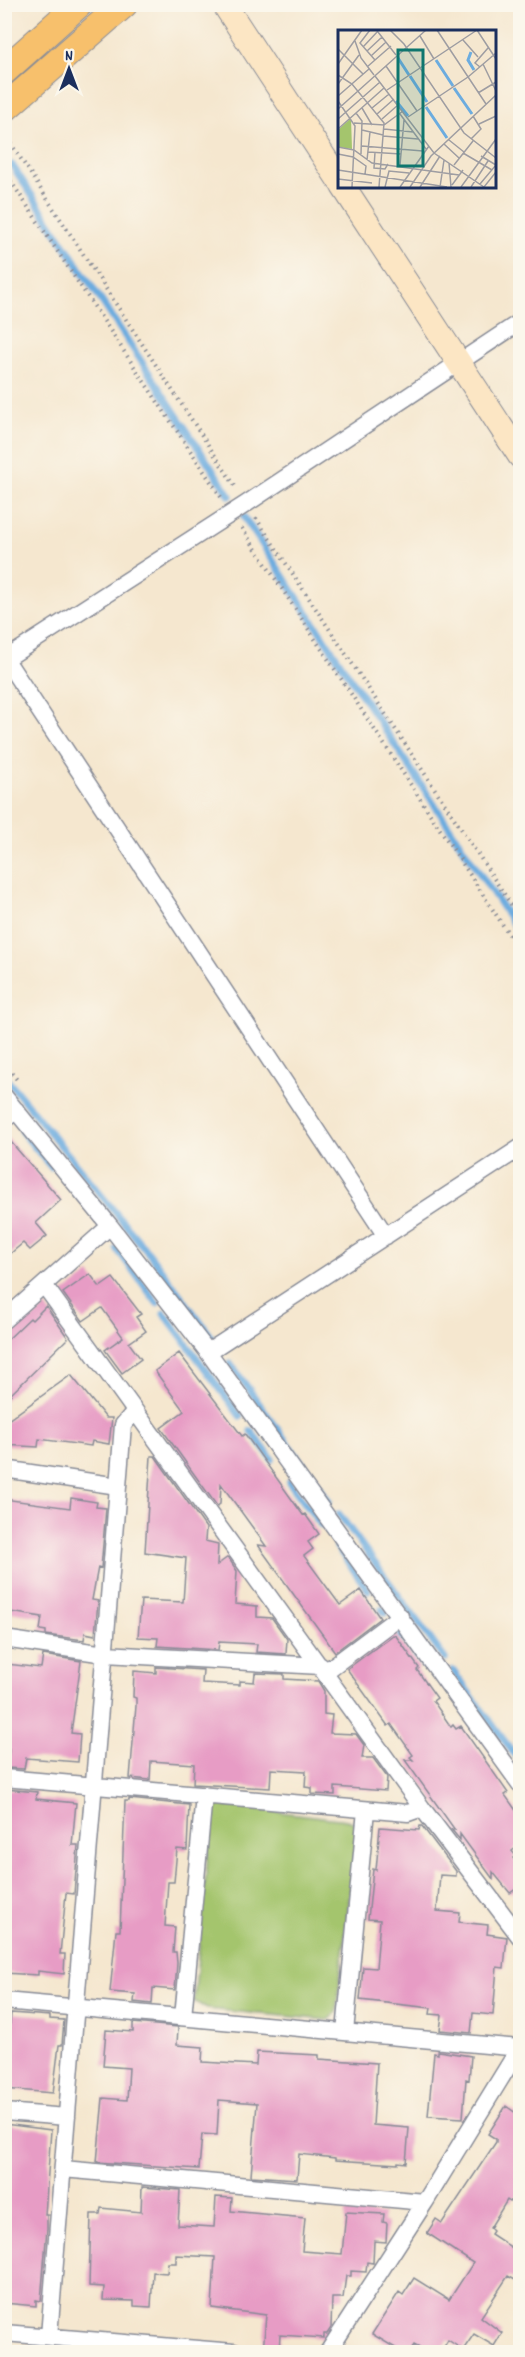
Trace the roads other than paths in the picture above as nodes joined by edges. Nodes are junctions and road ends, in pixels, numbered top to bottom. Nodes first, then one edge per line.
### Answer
1 (79, 4) edge
2 (124, 4) edge
3 (224, 4) edge
4 (4, 71) edge
5 (4, 109) edge
6 (338, 178) edge
7 (344, 188) edge
8 (520, 322) edge
9 (459, 363) junction
10 (520, 456) edge
11 (5, 658) edge
12 (4, 1096) edge
13 (10, 1115) edge
14 (520, 1148) edge
15 (111, 1226) junction
16 (386, 1236) junction
17 (44, 1285) junction
18 (4, 1320) edge
19 (208, 1352) junction
20 (135, 1411) junction
21 (4, 1469) edge
22 (118, 1486) junction
23 (400, 1616) junction
24 (4, 1639) edge
25 (105, 1654) junction
26 (323, 1669) junction
27 (4, 1778) edge
28 (520, 1784) edge
29 (94, 1786) junction
30 (204, 1796) junction
31 (422, 1808) junction
32 (366, 1810) junction
33 (520, 1937) edge
34 (4, 2001) edge
35 (76, 2007) junction
36 (183, 2017) junction
37 (345, 2032) junction
38 (520, 2047) edge
39 (4, 2112) edge
40 (67, 2117) junction
41 (63, 2169) junction
42 (425, 2202) junction
43 (4, 2333) edge
44 (49, 2337) junction
45 (234, 2352) edge
46 (328, 2352) edge

1 - 4 main road
2 - 5 main road
3 - 6 street
7 - 9 street
8 - 9 street
9 - 10 street
9 - 11 street
11 - 16 street
12 - 13 street
13 - 15 street
14 - 16 street
15 - 17 street
15 - 19 street
16 - 19 street
17 - 18 street
17 - 20 street
19 - 23 street
20 - 22 street
20 - 26 street
21 - 22 street
22 - 25 street
23 - 26 street
23 - 28 street
24 - 25 street
25 - 26 street
25 - 29 street
26 - 31 street
27 - 29 street
29 - 30 street
29 - 35 street
30 - 32 street
30 - 36 street
31 - 32 street
31 - 33 street
32 - 37 street
34 - 35 street
35 - 36 street
35 - 40 street
36 - 37 street
37 - 38 street
38 - 42 street
39 - 40 street
40 - 41 street
41 - 42 street
41 - 44 street
42 - 46 street
43 - 44 street
44 - 45 street

